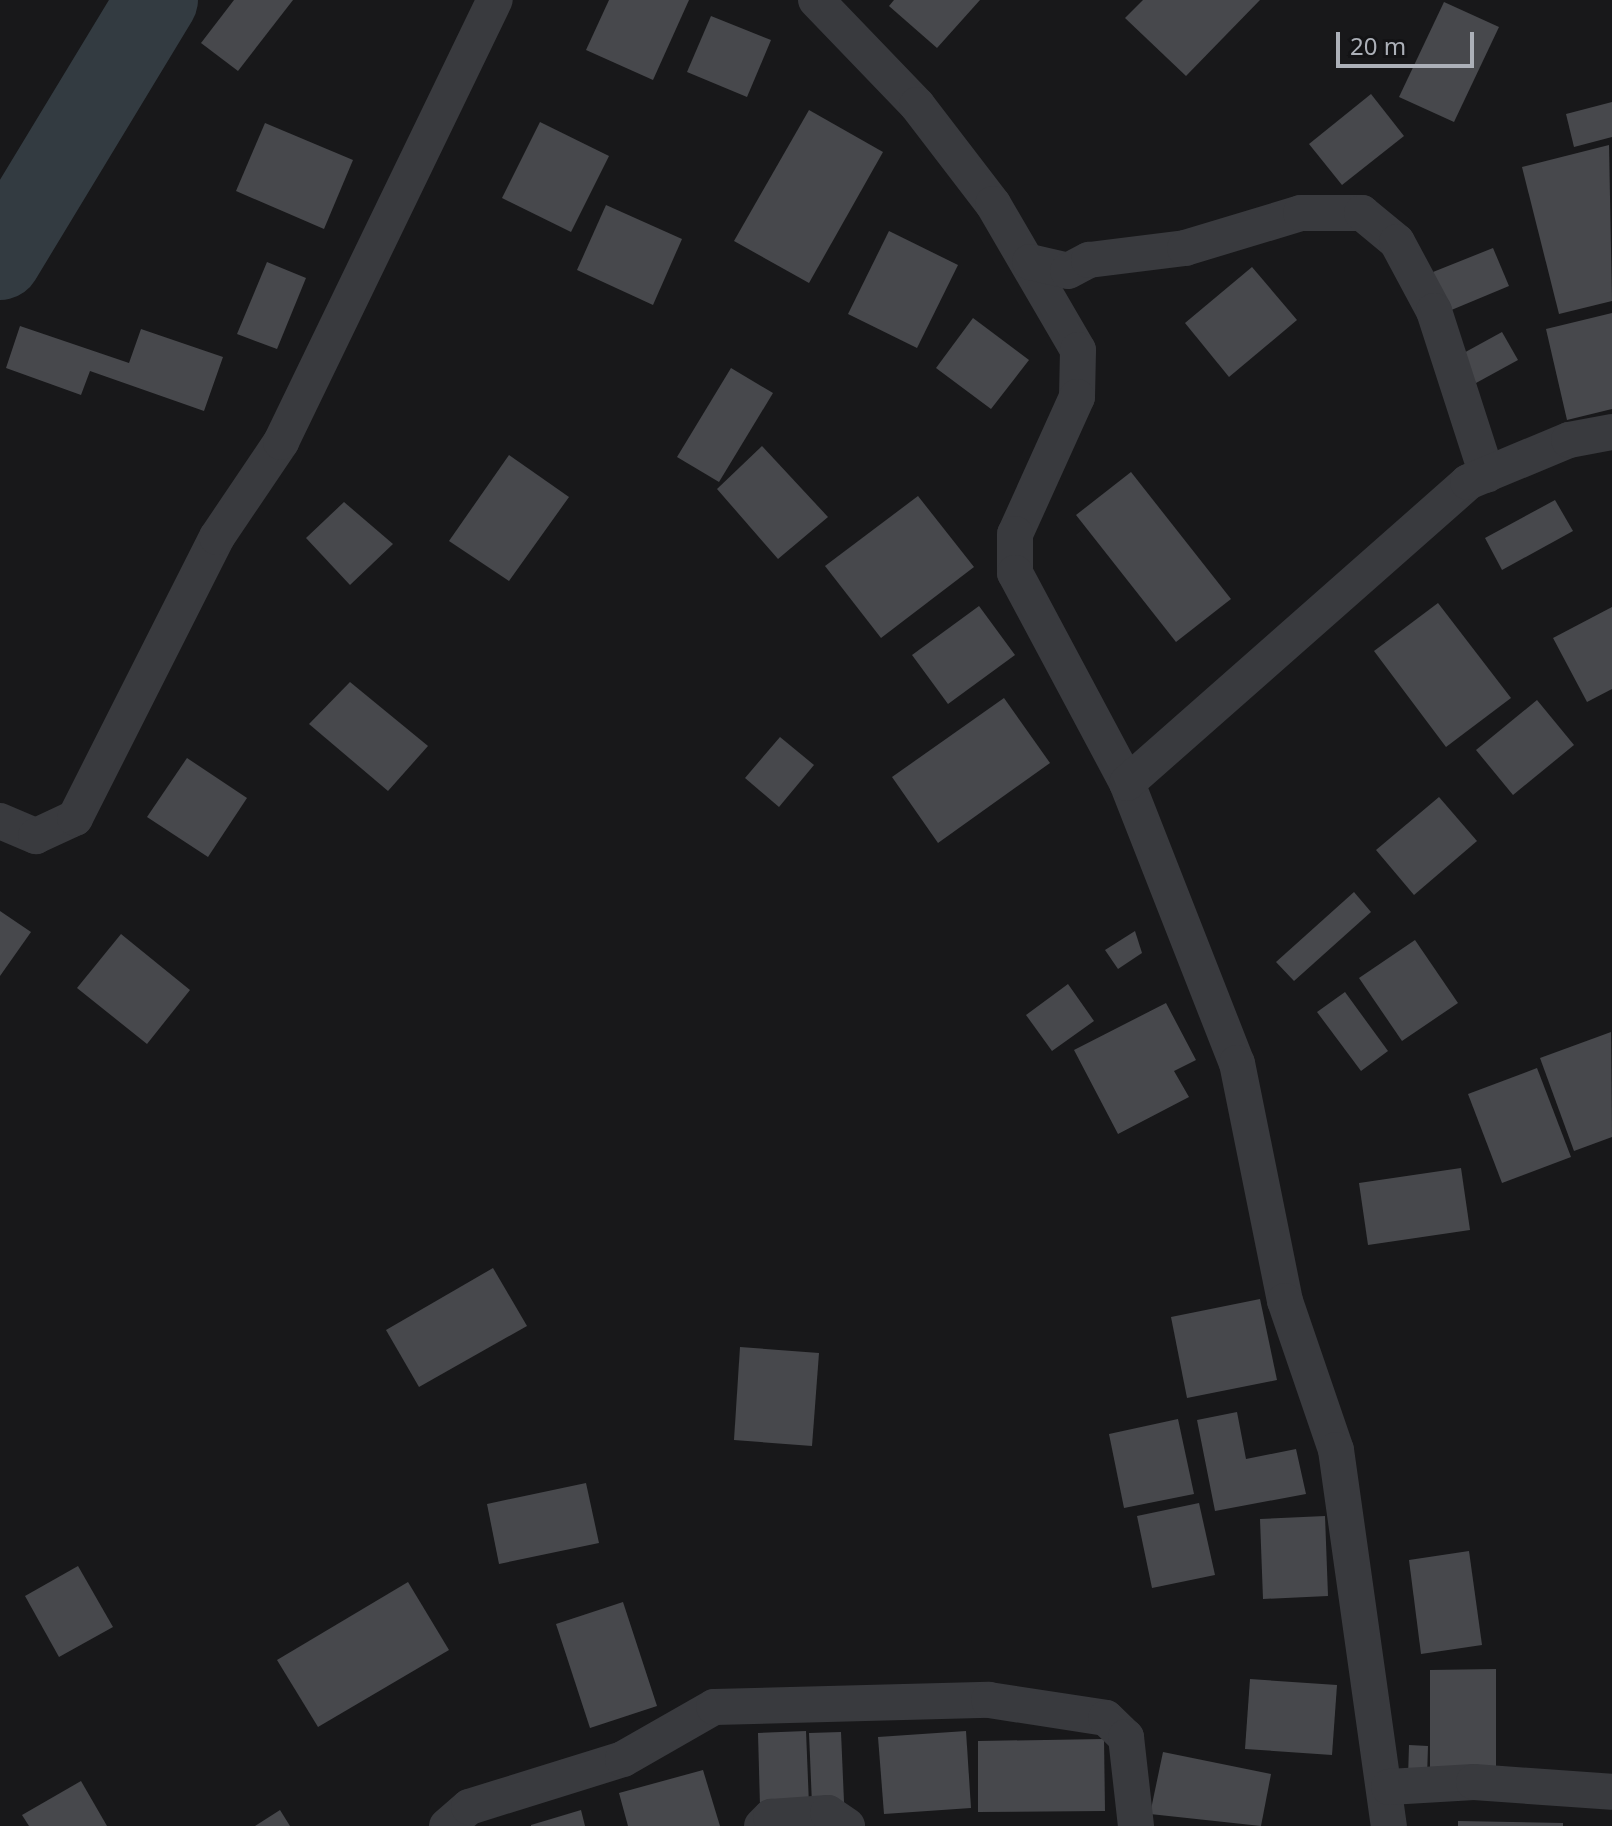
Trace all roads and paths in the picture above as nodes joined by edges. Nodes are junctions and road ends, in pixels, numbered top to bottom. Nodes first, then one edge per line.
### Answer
1 (495, 0) edge
2 (820, 1) edge
3 (1030, 262) junction
4 (1612, 432) edge
5 (1487, 475) junction
6 (1127, 783) junction
7 (0, 821) edge
8 (1389, 1787) junction
9 (1612, 1792) edge
10 (447, 1826) edge
11 (762, 1826) edge
12 (847, 1826) edge
13 (1136, 1826) edge
14 (1389, 1826) edge

1 - 7 street
2 - 3 street
3 - 5 street
3 - 6 street
4 - 5 street
5 - 6 street
6 - 8 street
8 - 9 street
8 - 14 street
10 - 13 street
11 - 12 street

